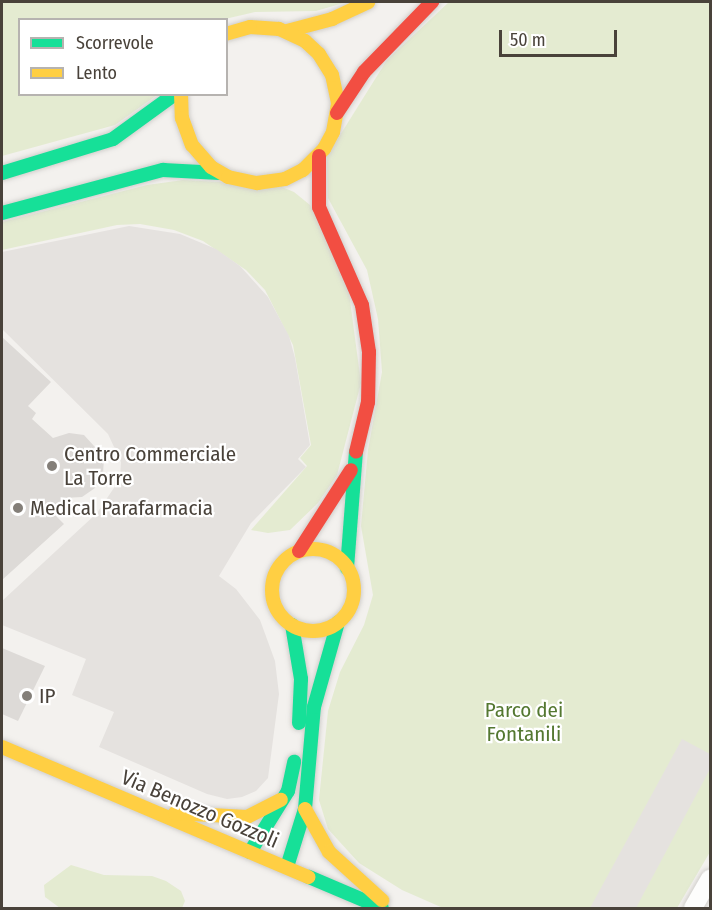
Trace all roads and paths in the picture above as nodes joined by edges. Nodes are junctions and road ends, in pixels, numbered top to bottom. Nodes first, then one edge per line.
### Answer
1 (368, 2) edge
2 (432, 2) edge
3 (287, 31) junction
4 (228, 34) edge
5 (172, 96) edge
6 (182, 96) edge
7 (337, 113) junction
8 (319, 156) junction
9 (2, 173) edge
10 (220, 173) junction
11 (281, 180) junction
12 (319, 207) junction
13 (2, 213) edge
14 (352, 467) junction
15 (299, 551) junction
16 (347, 568) junction
17 (338, 622) junction
18 (292, 625) junction
19 (2, 747) edge
20 (284, 799) junction
21 (305, 809) junction
22 (156, 812) junction
23 (250, 852) junction
24 (286, 867) junction
25 (711, 879) edge
26 (382, 909) edge
27 (391, 909) edge
28 (693, 909) edge

1 - 3 street
2 - 7 street
3 - 4 street
3 - 7 street
5 - 9 street
6 - 10 street
7 - 8 street
8 - 11 street
8 - 12 street
10 - 11 street
10 - 13 street
11 - 12 street
12 - 14 street
14 - 15 street
14 - 16 street
15 - 16 street
15 - 18 street
16 - 17 street
17 - 18 street
17 - 21 street
18 - 20 street
19 - 22 street, Via Benozzo Gozzoli
20 - 22 street
20 - 23 street
21 - 24 street
21 - 27 street
22 - 23 street, Via Benozzo Gozzoli
23 - 24 street, Via Benozzo Gozzoli
24 - 26 street, Via Benozzo Gozzoli
25 - 28 street

